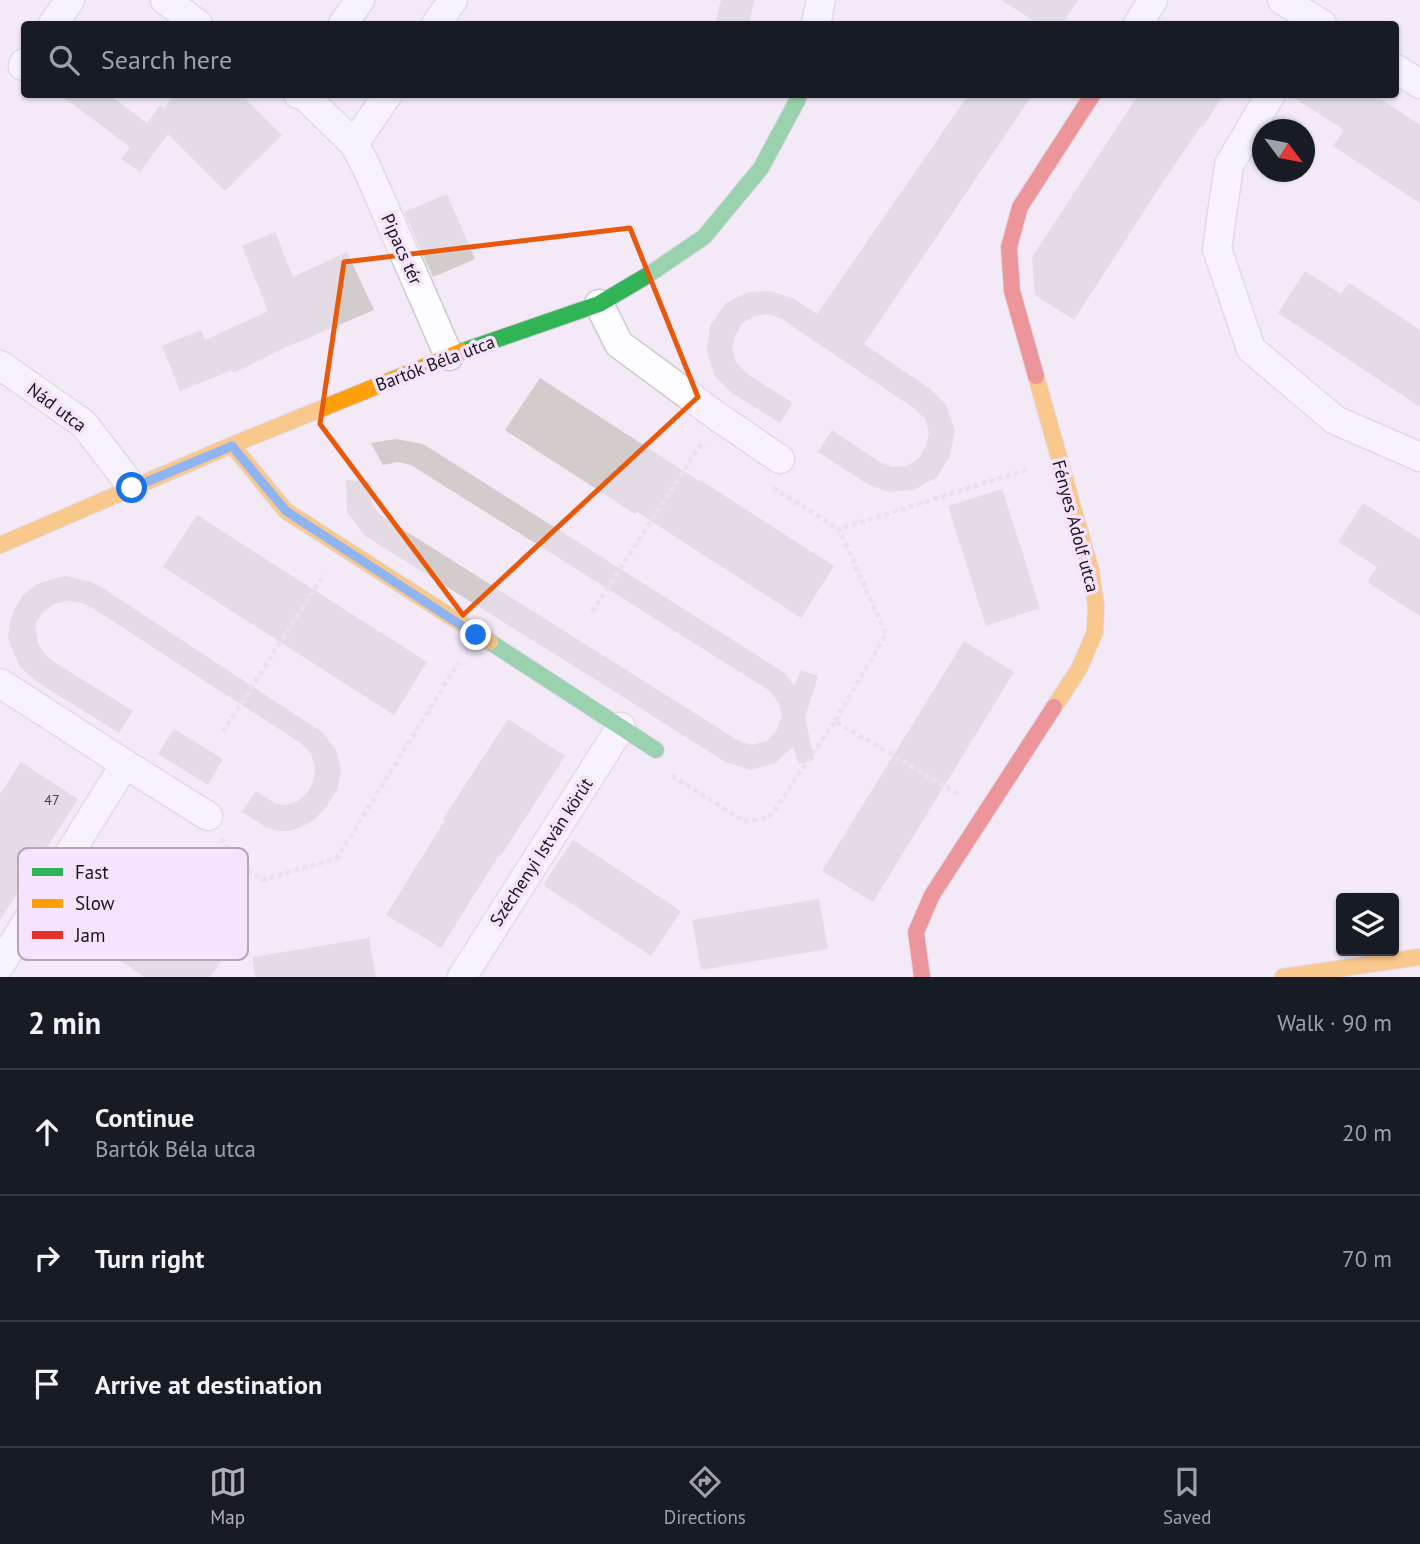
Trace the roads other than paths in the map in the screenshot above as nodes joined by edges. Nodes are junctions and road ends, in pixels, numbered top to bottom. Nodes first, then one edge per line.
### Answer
1 (70, 0) edge
2 (165, 0) edge
3 (360, 0) edge
4 (453, 0) edge
5 (821, 0) edge
6 (1153, 0) edge
7 (1282, 0) edge
8 (55, 21) edge
9 (194, 21) edge
10 (345, 21) edge
11 (438, 21) edge
12 (817, 21) edge
13 (1140, 21) edge
14 (1313, 21) edge
15 (1399, 71) edge
16 (1420, 84) edge
17 (307, 98) edge
18 (385, 98) edge
19 (798, 98) edge
20 (1090, 98) edge
21 (1269, 98) edge
22 (354, 144) junction
23 (599, 304) junction
24 (449, 356) junction
25 (0, 365) edge
26 (232, 446) junction
27 (1420, 457) edge
28 (780, 459) dead end
29 (132, 488) junction
30 (0, 545) edge
31 (0, 683) edge
32 (621, 727) junction
33 (656, 750) road end
34 (125, 764) junction
35 (208, 816) road end
36 (73, 848) edge
37 (18, 936) edge
38 (1420, 957) edge
39 (0, 965) edge
40 (461, 977) edge
41 (922, 977) edge
42 (1283, 977) edge

1 - 8 street
2 - 9 street
3 - 10 street
4 - 11 street
5 - 12 street
6 - 13 street
7 - 14 street
15 - 16 street
17 - 22 street, Pipacs tér
18 - 22 street
19 - 23 street, Bartók Béla utca
20 - 41 street, Fényes Adolf utca
21 - 27 street
22 - 24 street, Pipacs tér
23 - 24 street, Bartók Béla utca
23 - 28 street
24 - 26 street, Bartók Béla utca
25 - 29 street, Nád utca
26 - 29 street, Bartók Béla utca
26 - 32 street
29 - 30 street, Bartók Béla utca
31 - 34 street
32 - 33 street
32 - 40 street, Széchenyi István körút
34 - 35 street
34 - 36 street
37 - 39 street
38 - 42 street

